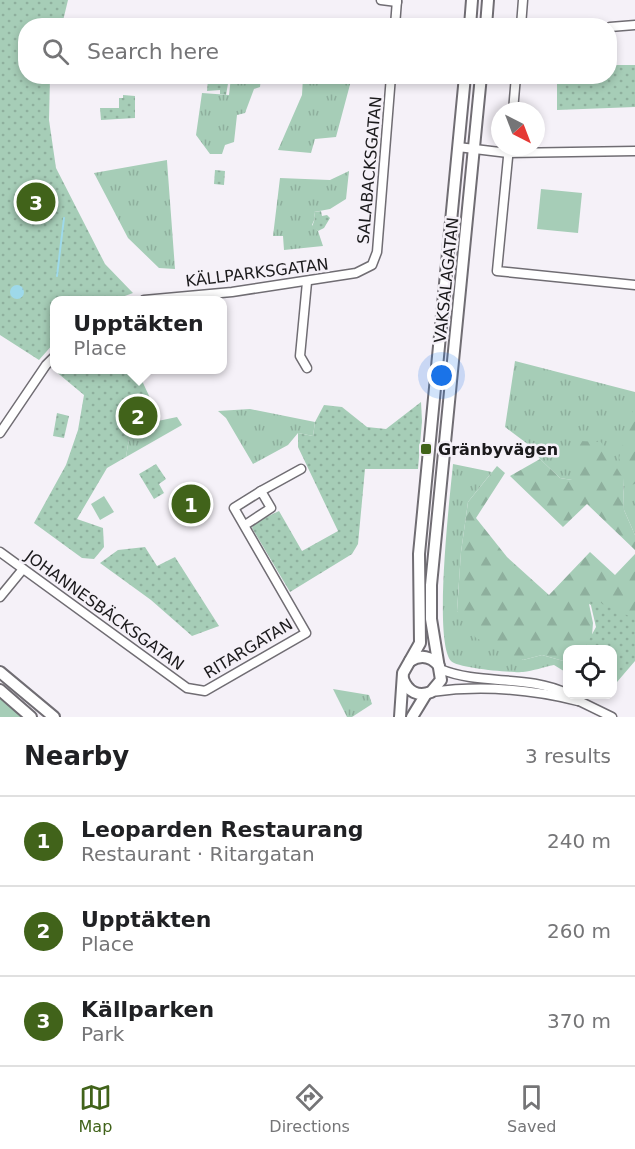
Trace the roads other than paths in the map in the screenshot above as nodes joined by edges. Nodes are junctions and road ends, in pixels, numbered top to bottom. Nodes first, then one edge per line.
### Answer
1 (381, 0) edge
2 (472, 0) edge
3 (488, 0) edge
4 (523, 0) edge
5 (397, 1) edge
6 (396, 18) edge
7 (471, 18) edge
8 (487, 18) edge
9 (522, 18) edge
10 (635, 25) edge
11 (617, 26) edge
12 (390, 84) edge
13 (464, 84) edge
14 (480, 84) edge
15 (515, 84) edge
16 (514, 102) edge
17 (458, 147) junction
18 (473, 148) junction
19 (491, 149) edge
20 (545, 150) edge
21 (635, 151) edge
22 (508, 156) edge
23 (372, 265) joint
24 (307, 282) junction
25 (635, 285) edge
26 (188, 296) edge
27 (50, 361) edge
28 (307, 368) dead end
29 (0, 434) edge
30 (301, 469) dead end
31 (261, 491) junction
32 (245, 525) junction
33 (0, 552) edge
34 (23, 569) junction
35 (0, 597) edge
36 (408, 662) junction
37 (439, 667) junction
38 (0, 672) edge
39 (404, 679) junction
40 (193, 689) joint
41 (0, 690) edge
42 (563, 692) edge
43 (429, 693) junction
44 (578, 700) joint
45 (32, 717) edge
46 (54, 717) edge
47 (400, 717) edge
48 (412, 717) edge
49 (612, 717) edge

1 - 5 street
2 - 7 main road
3 - 8 main road
4 - 9 street
5 - 6 street
10 - 11 street
12 - 23 street, SALABACKSGATAN
13 - 17 main road, VAKSALAGATAN
14 - 18 main road, VAKSALAGATAN
15 - 16 street
17 - 18 street
17 - 36 main road, VAKSALAGATAN
18 - 19 street
18 - 37 main road, VAKSALAGATAN
20 - 21 street
22 - 25 street
23 - 24 street, KÄLLPARKSGATAN
24 - 26 street, KÄLLPARKSGATAN
24 - 28 street
27 - 29 street
30 - 31 street, RITARGATAN
31 - 32 street
31 - 32 street, RITARGATAN
32 - 40 street, RITARGATAN
33 - 34 street, JOHANNESBÄCKSGATAN
34 - 35 street
34 - 40 street, JOHANNESBÄCKSGATAN
36 - 37 main road
36 - 39 main road
37 - 42 street
37 - 43 main road
38 - 46 main road
39 - 43 main road
39 - 47 main road
41 - 45 main road
43 - 44 street
43 - 48 main road
44 - 49 street

